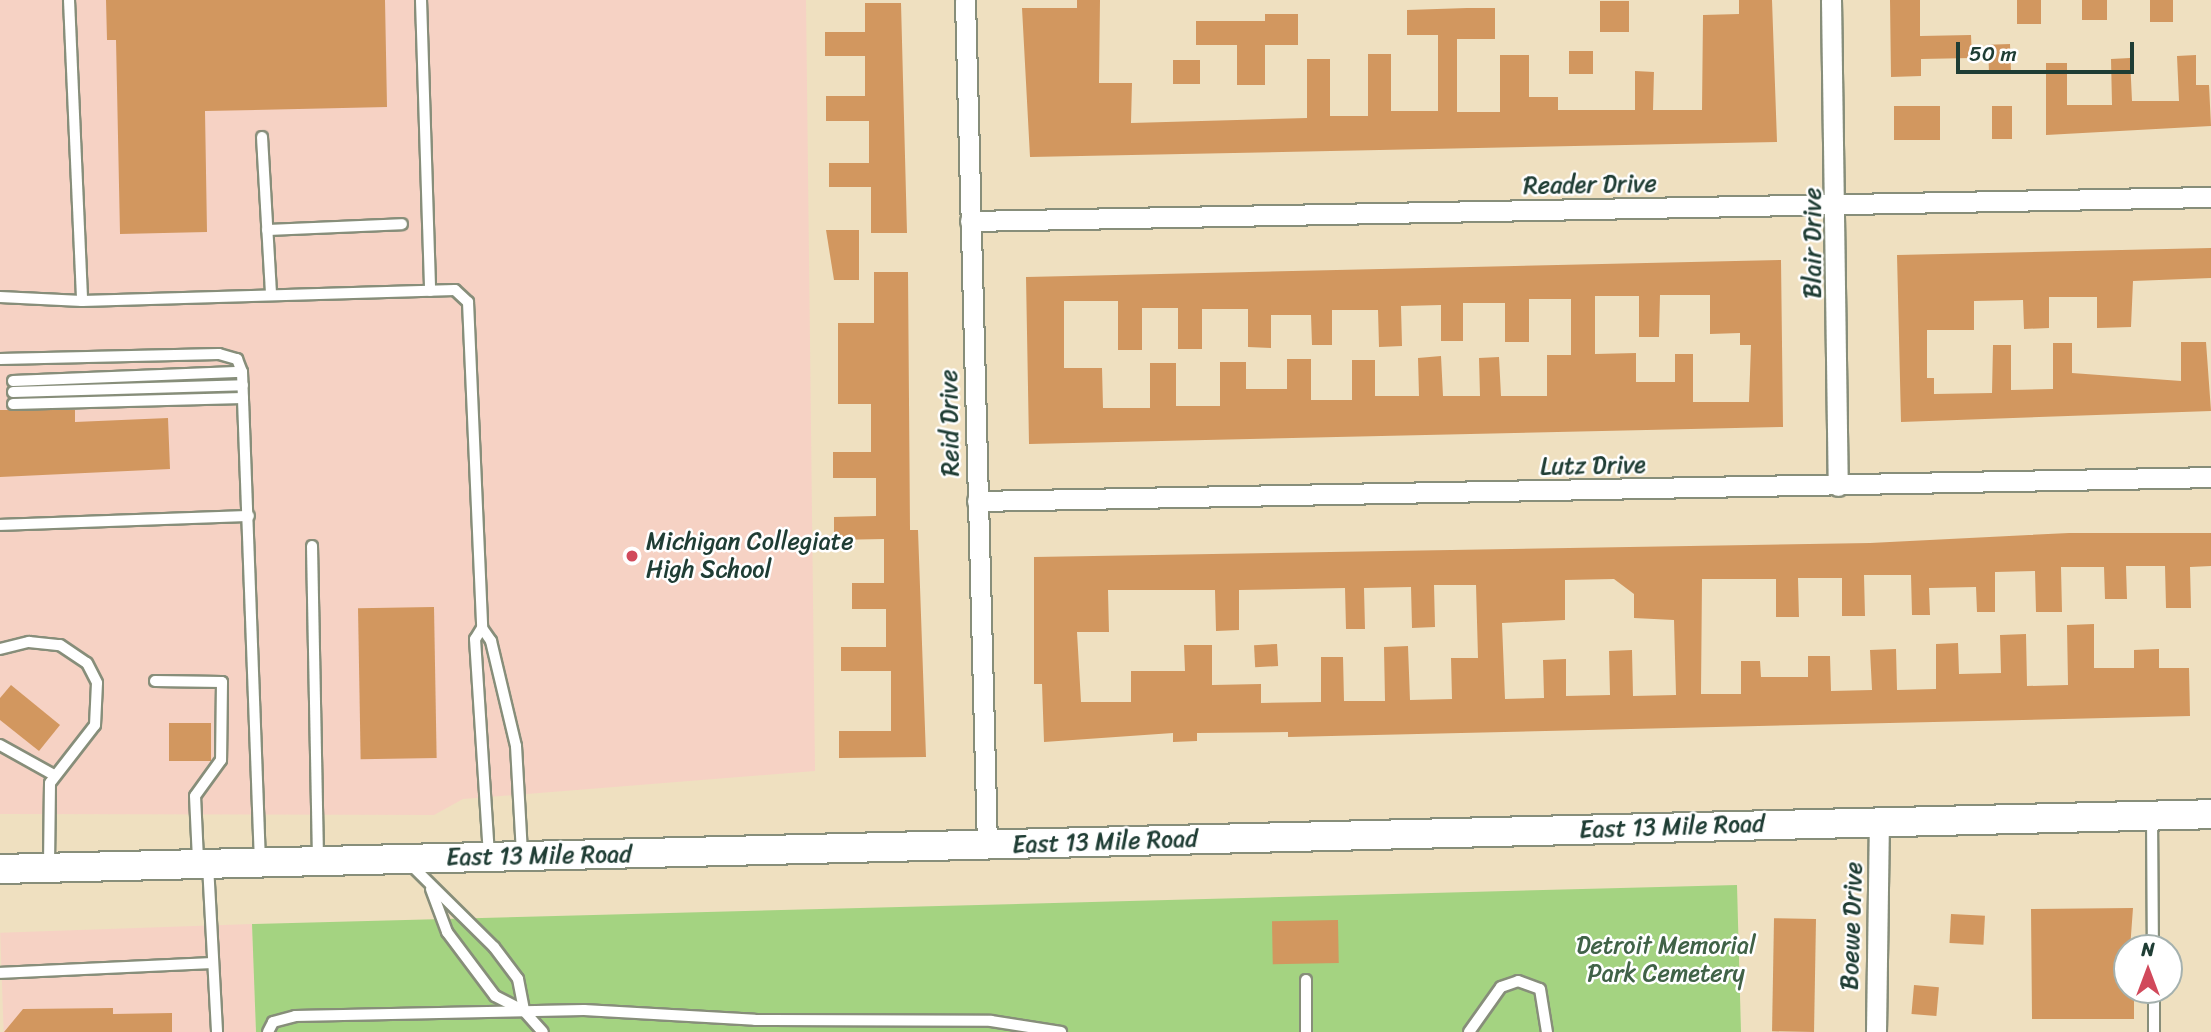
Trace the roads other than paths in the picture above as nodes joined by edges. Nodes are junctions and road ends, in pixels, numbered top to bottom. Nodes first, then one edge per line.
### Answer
1 (69, 0) edge
2 (421, 0) edge
3 (965, 0) edge
4 (1831, 0) edge
5 (262, 137) dead end
6 (2211, 197) edge
7 (1838, 204) junction
8 (970, 221) junction
9 (402, 224) dead end
10 (267, 230) junction
11 (429, 291) junction
12 (271, 295) junction
13 (0, 297) edge
14 (82, 301) junction
15 (0, 359) edge
16 (243, 372) junction
17 (243, 385) junction
18 (243, 398) junction
19 (13, 404) dead end
20 (2211, 477) edge
21 (1838, 486) junction
22 (977, 501) junction
23 (249, 516) junction
24 (0, 525) edge
25 (312, 546) dead end
26 (482, 628) junction
27 (0, 649) edge
28 (155, 681) dead end
29 (0, 746) edge
30 (54, 775) junction
31 (2211, 814) edge
32 (2152, 816) junction
33 (1879, 821) junction
34 (987, 845) junction
35 (522, 856) junction
36 (489, 857) junction
37 (406, 859) junction
38 (318, 861) junction
39 (260, 863) junction
40 (203, 864) junction
41 (49, 868) junction
42 (0, 869) edge
43 (431, 889) junction
44 (2153, 934) edge
45 (213, 963) junction
46 (0, 973) edge
47 (1306, 980) dead end
48 (2154, 1004) edge
49 (524, 1012) junction
50 (217, 1032) edge
51 (268, 1032) edge
52 (542, 1032) edge
53 (1061, 1032) edge
54 (1306, 1032) edge
55 (1469, 1032) edge
56 (1547, 1032) edge
57 (1876, 1032) edge
58 (2154, 1032) edge

1 - 14 lane
2 - 11 lane
3 - 8 street, Reid Drive
4 - 7 street, Blair Drive
5 - 10 lane
6 - 7 street, Reader Drive
7 - 8 street, Reader Drive
7 - 21 street, Blair Drive
8 - 22 street, Reid Drive
9 - 10 lane
10 - 12 lane
11 - 12 lane
11 - 26 lane
12 - 14 lane
13 - 14 lane
15 - 16 lane
16 - 17 lane
16 - 17 lane
17 - 18 lane
18 - 19 lane
18 - 23 lane
20 - 21 street, Lutz Drive
21 - 22 street, Lutz Drive
22 - 34 street, Reid Drive
23 - 24 lane
23 - 39 lane
25 - 38 lane
26 - 35 lane
26 - 36 lane
27 - 30 lane
28 - 40 lane
29 - 30 lane
30 - 41 lane
31 - 32 main road, East 13 Mile Road
32 - 33 main road, East 13 Mile Road
32 - 44 lane
33 - 34 main road, East 13 Mile Road
33 - 57 street, Boewe Drive
34 - 35 main road, East 13 Mile Road
35 - 36 main road, East 13 Mile Road
36 - 37 main road, East 13 Mile Road
37 - 38 main road, East 13 Mile Road
37 - 43 lane
38 - 39 main road, East 13 Mile Road
39 - 40 main road, East 13 Mile Road
40 - 41 main road, East 13 Mile Road
40 - 45 lane
41 - 42 main road, East 13 Mile Road
43 - 49 lane
43 - 49 lane
45 - 46 lane
45 - 50 lane
47 - 54 lane
48 - 58 lane
49 - 51 lane
49 - 52 lane
49 - 53 lane
55 - 56 lane

